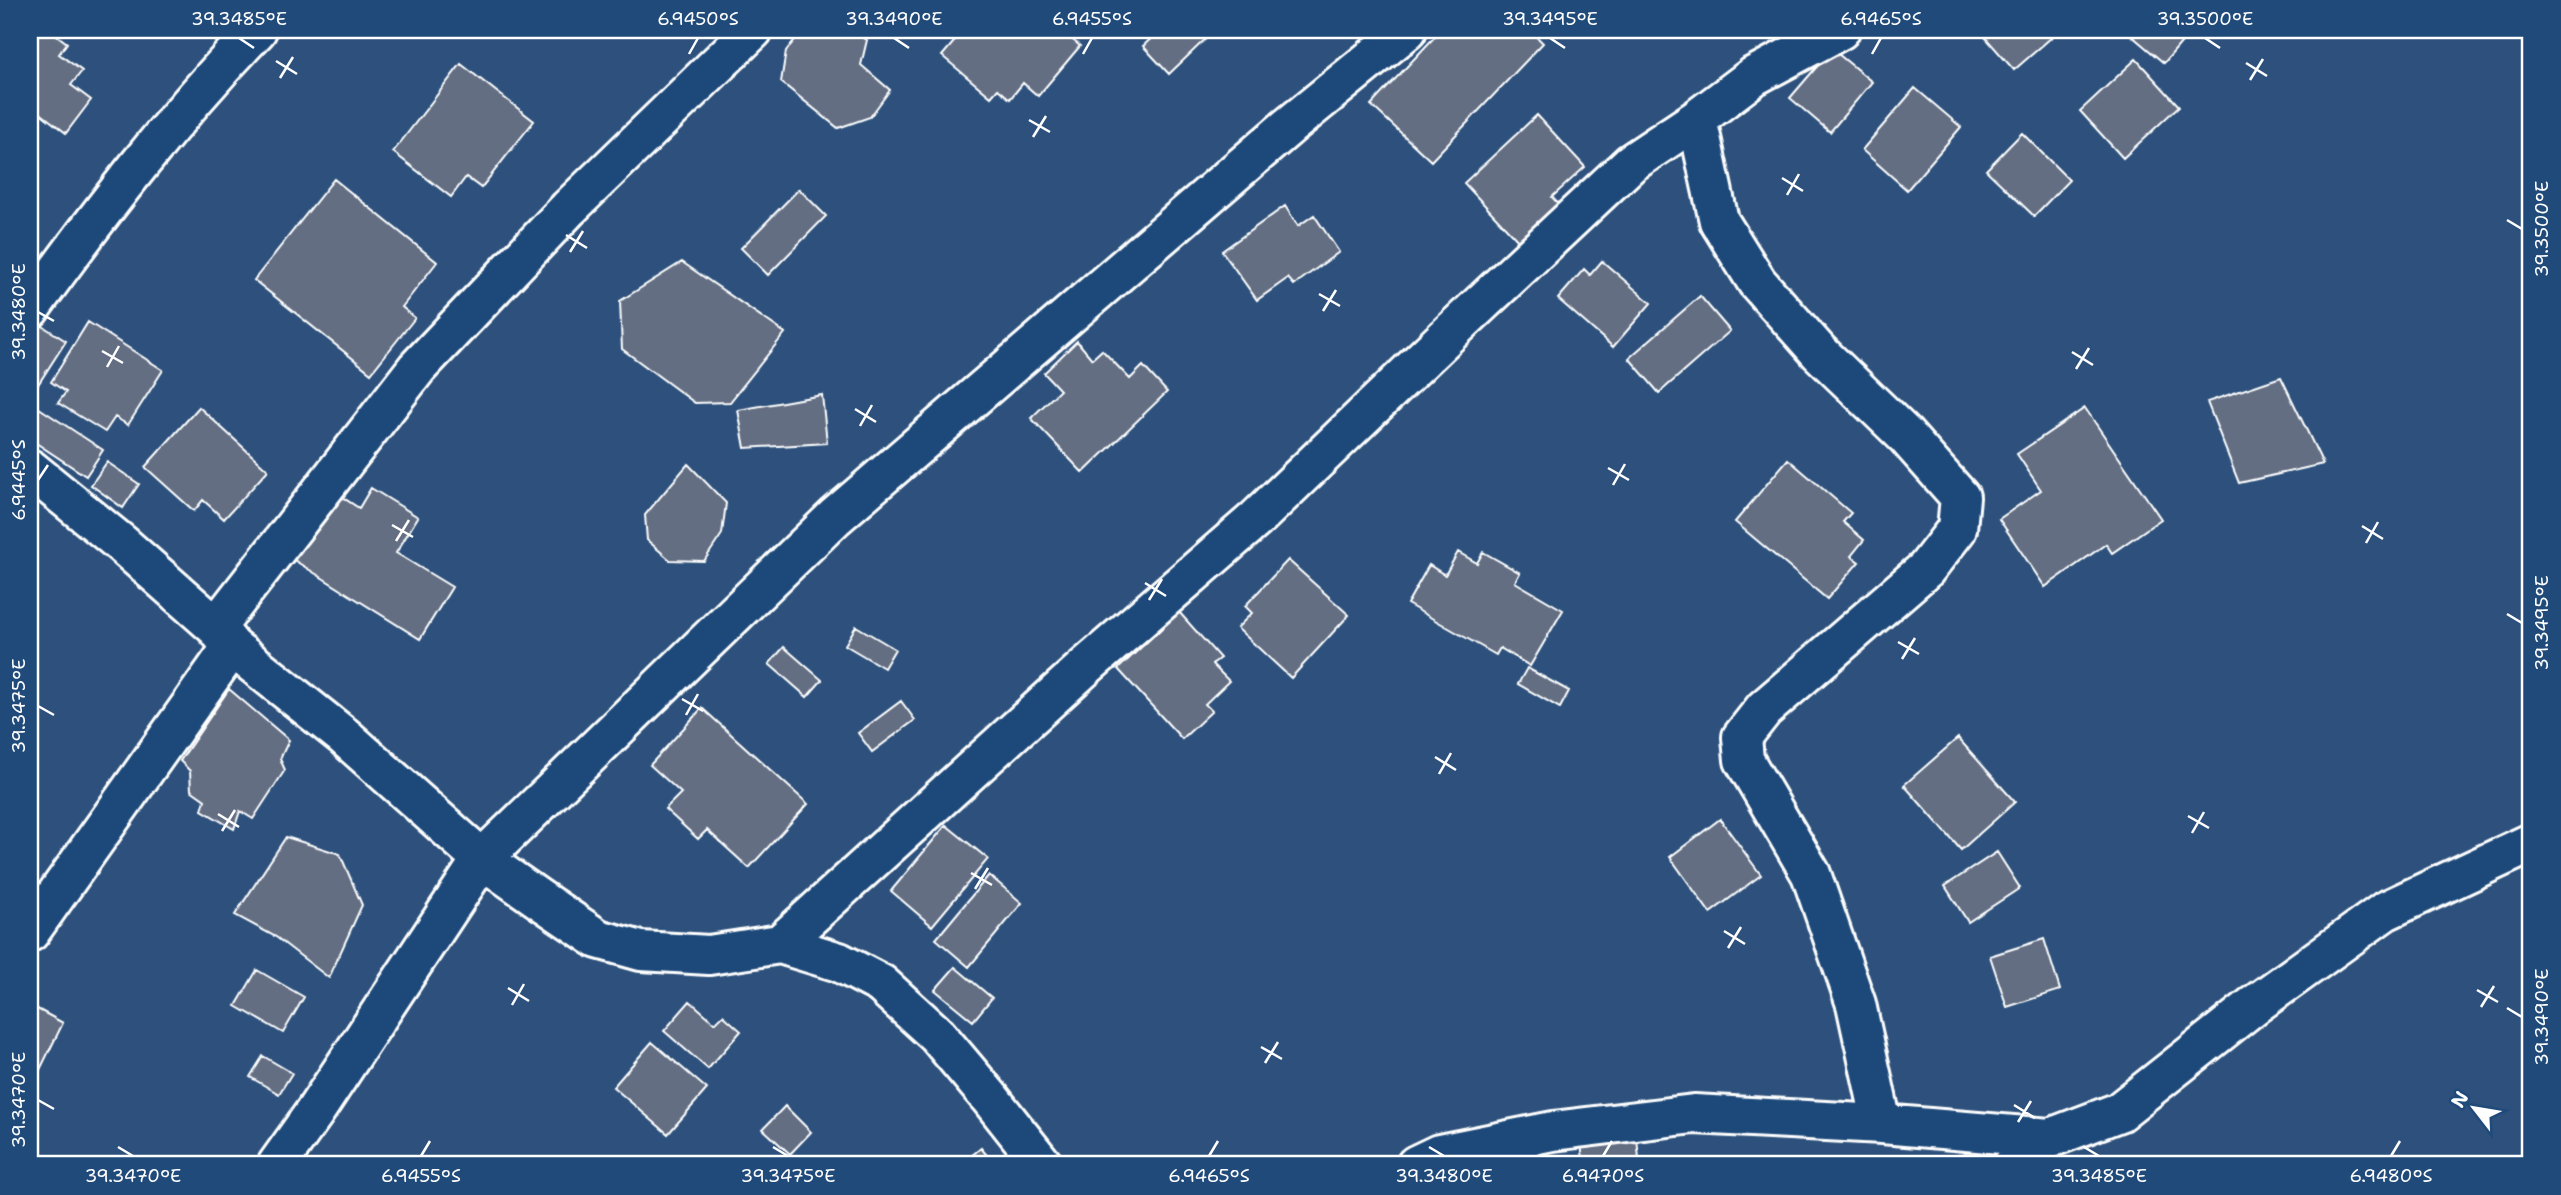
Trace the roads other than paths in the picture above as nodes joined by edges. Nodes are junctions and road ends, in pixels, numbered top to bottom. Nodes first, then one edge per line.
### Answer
1 (257, 30) edge
2 (753, 30) edge
3 (1407, 30) edge
4 (1840, 30) edge
5 (1697, 119) junction
6 (30, 309) edge
7 (30, 469) edge
8 (224, 637) junction
9 (2531, 844) edge
10 (482, 859) junction
11 (30, 932) edge
12 (780, 944) junction
13 (1882, 1124) junction
14 (2050, 1138) junction
15 (277, 1165) edge
16 (1043, 1165) edge
17 (1416, 1165) edge
18 (2013, 1165) edge

1 - 6 street
2 - 8 street
3 - 10 street
4 - 5 street
5 - 12 street
5 - 13 street
7 - 8 street
8 - 10 street
8 - 11 street
9 - 14 street
10 - 12 street
10 - 15 street
12 - 16 street
13 - 14 street
13 - 17 street
14 - 18 street

